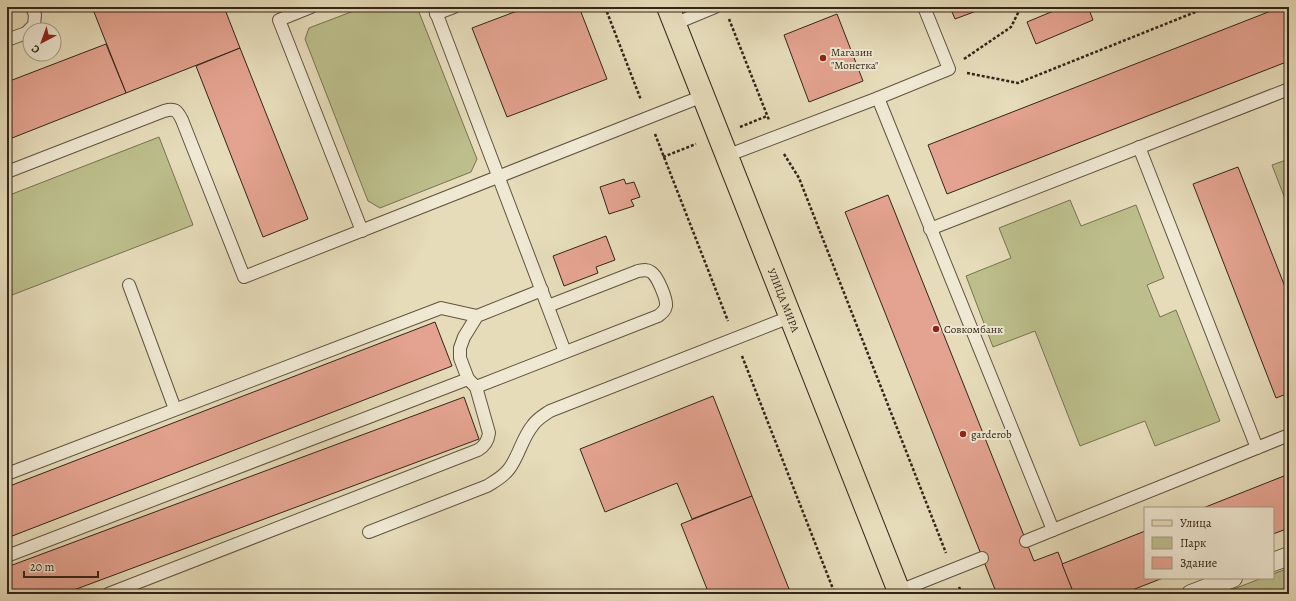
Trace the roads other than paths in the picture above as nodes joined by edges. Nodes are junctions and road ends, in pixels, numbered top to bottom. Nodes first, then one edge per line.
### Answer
1 (32, 7) edge
2 (312, 7) edge
3 (454, 7) edge
4 (715, 7) edge
5 (924, 7) edge
6 (435, 11) edge
7 (671, 15) edge
8 (7, 40) edge
9 (1289, 89) edge
10 (703, 96) junction
11 (878, 98) junction
12 (1139, 147) junction
13 (726, 156) junction
14 (7, 172) edge
15 (498, 177) junction
16 (930, 229) junction
17 (362, 231) junction
18 (129, 285) dead end
19 (542, 290) junction
20 (548, 306) junction
21 (477, 316) junction
22 (790, 317) junction
23 (565, 352) junction
24 (472, 383) junction
25 (175, 409) junction
26 (1289, 435) edge
27 (1258, 448) junction
28 (7, 474) edge
29 (1052, 530) junction
30 (369, 532) dead end
31 (1026, 541) dead end
32 (7, 556) edge
33 (1289, 556) edge
34 (982, 558) dead end
35 (1274, 562) edge
36 (1230, 579) edge
37 (899, 592) edge
38 (108, 594) edge
39 (1191, 594) edge

1 - 8 lane
2 - 17 lane
3 - 6 lane
4 - 7 lane
5 - 11 lane
6 - 15 lane
7 - 10 main road, УЛИЦА МИРА
9 - 12 lane
10 - 13 main road, УЛИЦА МИРА
10 - 15 lane
11 - 13 lane
11 - 16 lane
12 - 16 lane
12 - 27 lane
13 - 22 main road, УЛИЦА МИРА
14 - 17 lane
15 - 17 lane
15 - 19 lane
16 - 29 lane
18 - 25 lane
19 - 20 lane
19 - 21 lane
20 - 23 lane
20 - 23 lane
21 - 24 lane
21 - 25 lane
22 - 30 lane
22 - 37 main road, УЛИЦА МИРА
23 - 24 lane
24 - 32 lane
24 - 38 lane
25 - 28 lane
26 - 27 lane
27 - 29 lane
29 - 31 lane
33 - 35 street
34 - 37 lane
36 - 39 street

